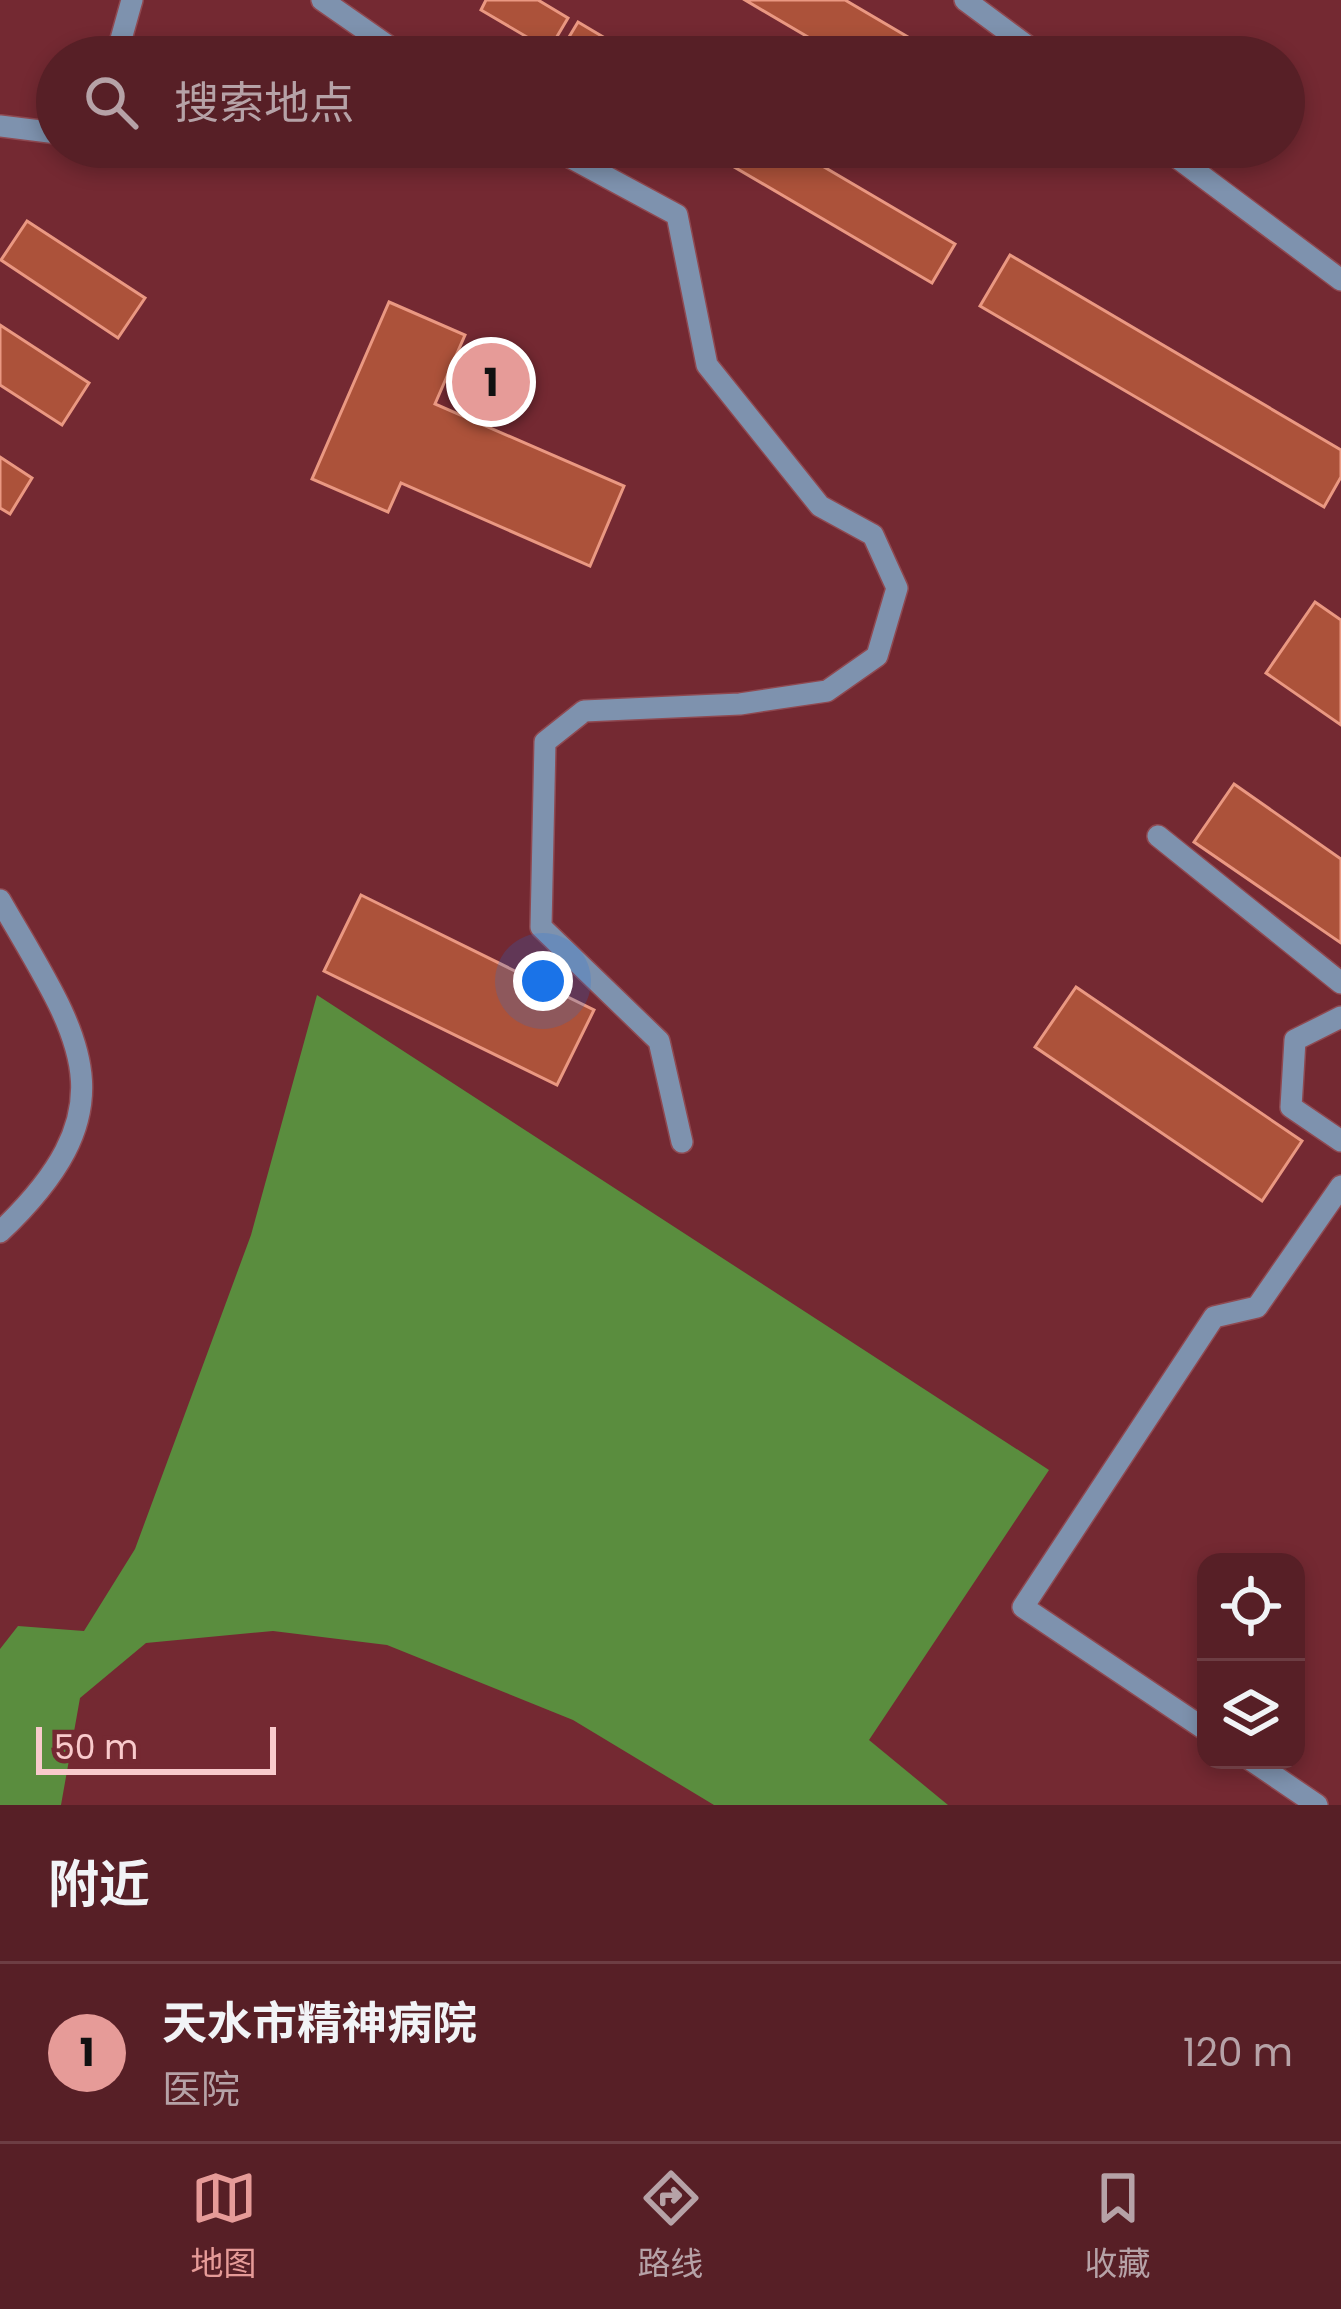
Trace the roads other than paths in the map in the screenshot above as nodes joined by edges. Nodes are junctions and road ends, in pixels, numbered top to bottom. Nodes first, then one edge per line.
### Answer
1 (133, 0) edge
2 (322, 0) edge
3 (965, 0) edge
4 (122, 36) edge
5 (374, 36) edge
6 (1014, 36) edge
7 (0, 126) edge
8 (36, 130) edge
9 (590, 168) edge
10 (1191, 168) edge
11 (1341, 280) edge
12 (1158, 836) dead end
13 (0, 900) edge
14 (1341, 983) edge
15 (1341, 1017) edge
16 (1341, 1141) edge
17 (682, 1142) dead end
18 (1341, 1186) edge
19 (0, 1232) edge
20 (1197, 1724) edge
21 (1264, 1769) edge
22 (1317, 1805) edge

1 - 4 street
2 - 5 street
3 - 6 street
7 - 8 street
9 - 17 street
10 - 11 street
12 - 14 street
13 - 19 street
15 - 16 street
18 - 20 street
21 - 22 street

